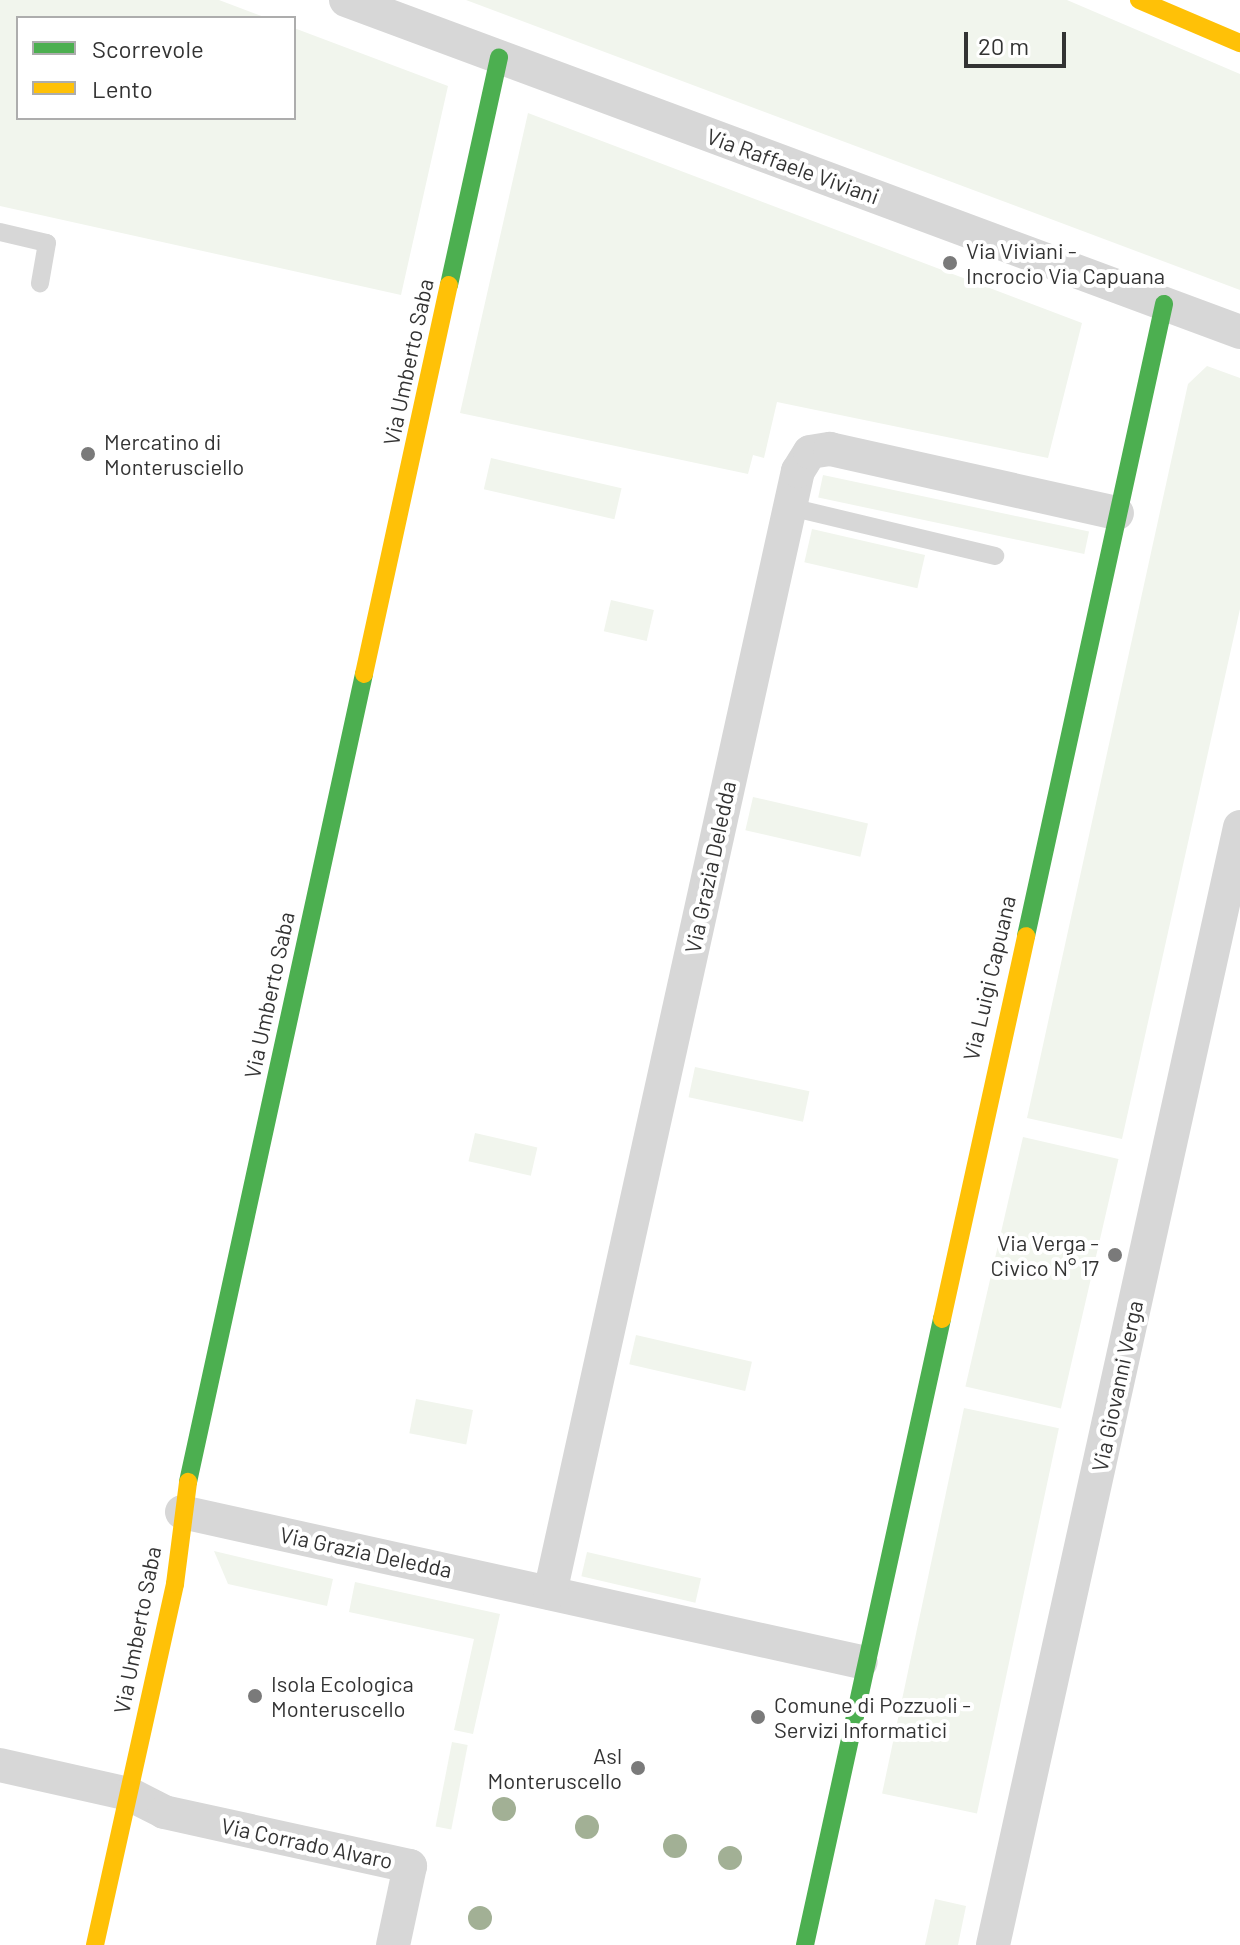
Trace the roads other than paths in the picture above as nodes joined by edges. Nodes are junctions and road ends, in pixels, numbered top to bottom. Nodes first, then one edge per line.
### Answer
1 (346, 0) edge
2 (1139, 0) edge
3 (1240, 43) edge
4 (499, 57) junction
5 (0, 232) edge
6 (40, 283) dead end
7 (1164, 304) junction
8 (1240, 332) edge
9 (790, 507) junction
10 (1117, 513) junction
11 (995, 556) dead end
12 (1240, 827) edge
13 (182, 1512) junction
14 (550, 1593) junction
15 (861, 1662) junction
16 (0, 1765) edge
17 (129, 1794) junction
18 (95, 1945) edge
19 (393, 1945) edge
20 (805, 1945) edge
21 (993, 1945) edge

1 - 4 street, Via Raffaele Viviani
2 - 3 main road
4 - 7 street, Via Raffaele Viviani
4 - 13 main road, Via Umberto Saba
5 - 6 lane
7 - 8 street, Via Raffaele Viviani
7 - 10 main road, Via Luigi Capuana
9 - 10 street, Via Grazia Deledda
9 - 11 lane
9 - 14 street, Via Grazia Deledda
10 - 15 main road, Via Luigi Capuana
12 - 21 street, Via Giovanni Verga
13 - 14 street, Via Grazia Deledda
13 - 17 main road, Via Umberto Saba
14 - 15 street, Via Grazia Deledda
15 - 20 main road, Via Luigi Capuana
16 - 17 street
17 - 18 main road, Via Umberto Saba
17 - 19 street, Via Corrado Alvaro

